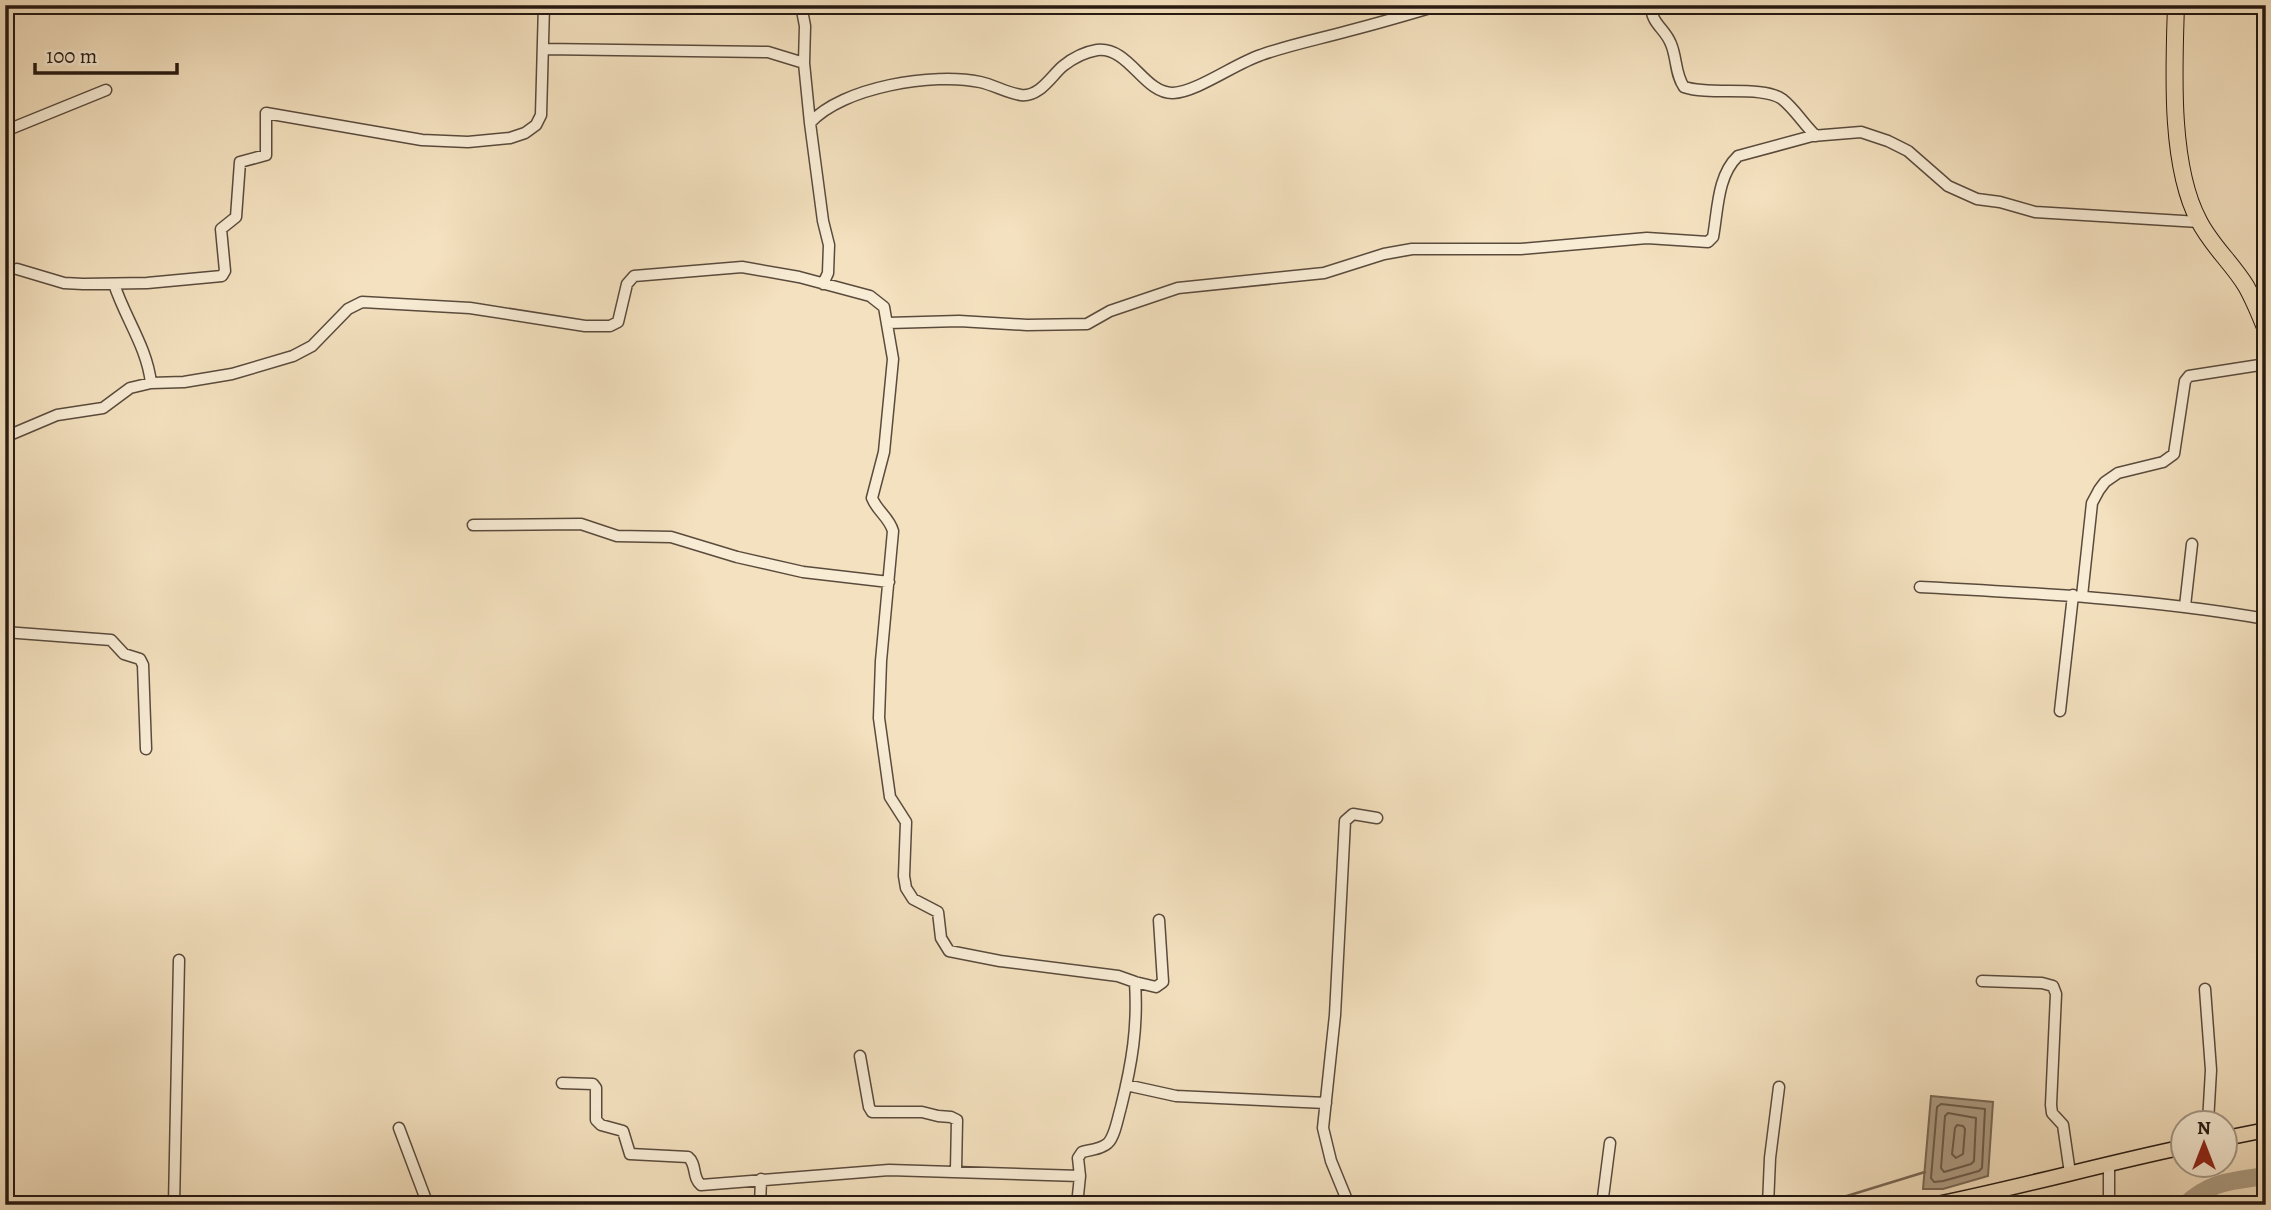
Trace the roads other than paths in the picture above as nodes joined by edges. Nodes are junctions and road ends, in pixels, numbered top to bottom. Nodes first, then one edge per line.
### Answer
1 (544, 5) edge
2 (801, 5) edge
3 (1440, 5) edge
4 (2176, 5) edge
5 (1651, 8) edge
6 (544, 48) junction
7 (804, 64) junction
8 (106, 90) dead end
9 (810, 123) junction
10 (5, 131) edge
11 (1816, 136) junction
12 (2199, 222) junction
13 (17, 269) dead end
14 (114, 284) junction
15 (823, 284) junction
16 (888, 323) junction
17 (2266, 330) edge
18 (2266, 364) edge
19 (151, 383) junction
20 (5, 438) edge
21 (474, 525) dead end
22 (2192, 544) dead end
23 (889, 582) junction
24 (1920, 587) dead end
25 (2077, 596) junction
26 (2185, 606) junction
27 (2266, 619) edge
28 (5, 632) edge
29 (2060, 711) dead end
30 (146, 749) dead end
31 (1377, 818) dead end
32 (1159, 920) dead end
33 (179, 960) dead end
34 (1982, 981) dead end
35 (1135, 982) junction
36 (2205, 989) dead end
37 (860, 1056) dead end
38 (562, 1083) dead end
39 (1126, 1085) junction
40 (1779, 1087) dead end
41 (1326, 1103) junction
42 (2209, 1108) edge
43 (399, 1128) dead end
44 (2266, 1130) edge
45 (2240, 1135) edge
46 (1609, 1143) dead end
47 (2170, 1150) edge
48 (2109, 1163) junction
49 (956, 1170) junction
50 (2070, 1173) junction
51 (1080, 1176) junction
52 (761, 1179) junction
53 (174, 1205) edge
54 (428, 1205) edge
55 (760, 1205) edge
56 (1077, 1205) edge
57 (1349, 1205) edge
58 (1602, 1205) edge
59 (1768, 1205) edge
60 (1932, 1205) edge
61 (2109, 1205) edge

1 - 6 street
2 - 7 street
3 - 9 street
4 - 12 highway
5 - 11 street
6 - 7 street
6 - 14 street
7 - 9 street
8 - 10 street
9 - 15 street
11 - 12 street
11 - 16 street
12 - 17 highway
13 - 14 street
14 - 19 street
15 - 16 street
15 - 19 street
16 - 23 street
18 - 25 street
19 - 20 street
21 - 23 street
22 - 26 street
23 - 35 street
24 - 25 street
25 - 26 street
25 - 29 street
26 - 27 street
28 - 30 street
31 - 41 street
32 - 35 street
33 - 53 street
34 - 50 street
35 - 39 street
36 - 42 street
37 - 49 street
38 - 52 street
39 - 41 street
39 - 51 street
40 - 59 street
41 - 57 street
43 - 54 street
44 - 45 main road
46 - 58 street
47 - 48 main road
48 - 50 main road
48 - 61 street
49 - 51 street
49 - 52 street
50 - 60 main road
51 - 56 street
52 - 55 street

